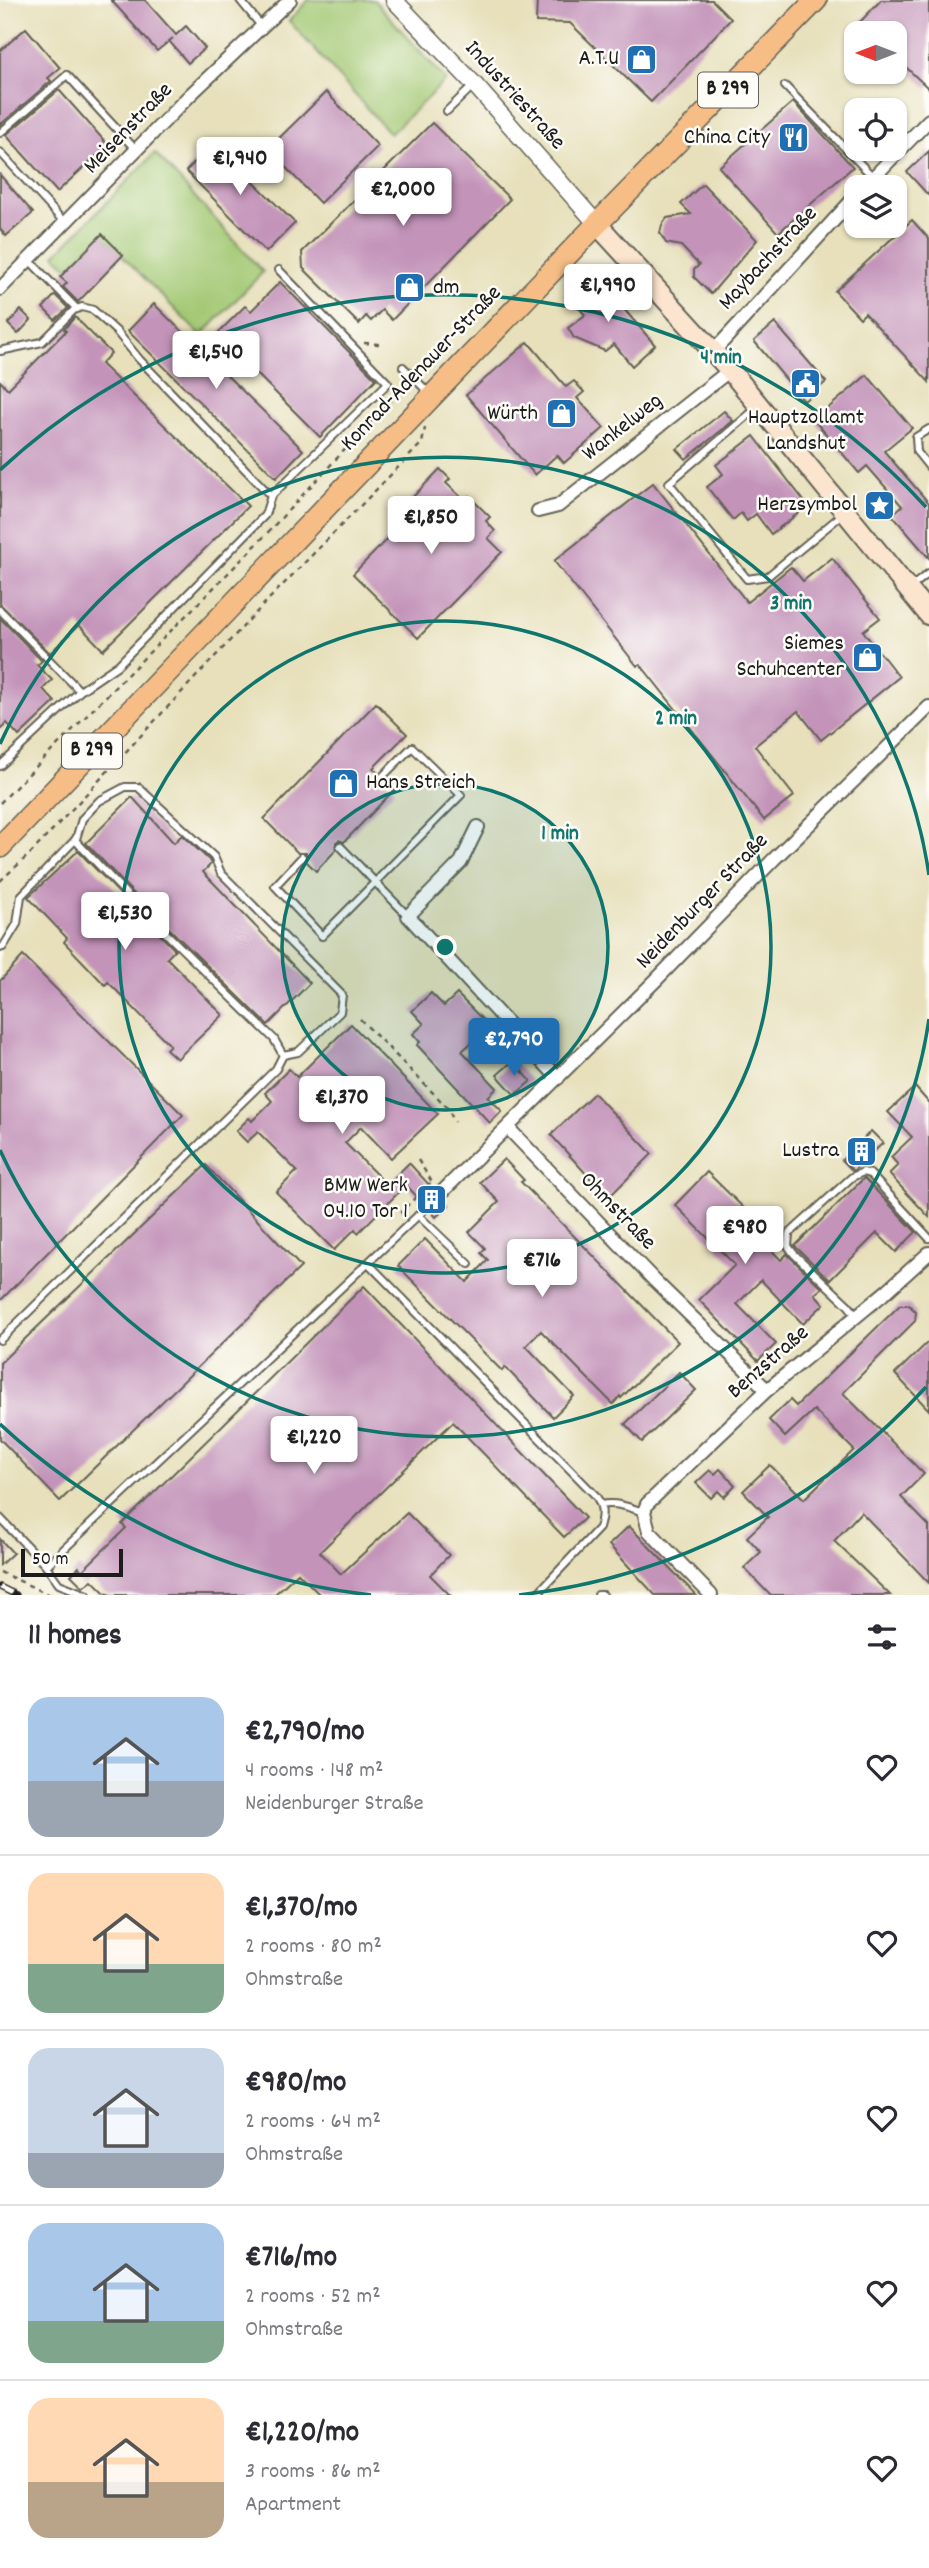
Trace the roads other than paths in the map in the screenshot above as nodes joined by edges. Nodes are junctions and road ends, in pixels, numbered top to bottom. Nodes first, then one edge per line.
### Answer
1 (240, 0) edge
2 (290, 0) edge
3 (394, 0) edge
4 (816, 0) edge
5 (262, 27) junction
6 (474, 84) junction
7 (785, 86) dead end
8 (447, 111) dead end
9 (929, 120) edge
10 (0, 133) edge
11 (137, 150) junction
12 (0, 152) edge
13 (863, 175) edge
14 (876, 175) edge
15 (844, 209) edge
16 (66, 224) junction
17 (597, 224) junction
18 (29, 260) junction
19 (279, 270) dead end
20 (0, 289) edge
21 (77, 309) junction
22 (0, 351) edge
23 (714, 351) junction
24 (403, 367) dead end
25 (730, 370) junction
26 (433, 396) junction
27 (760, 406) junction
28 (929, 429) edge
29 (929, 467) edge
30 (271, 496) junction
31 (538, 512) dead end
32 (845, 512) junction
33 (929, 573) edge
34 (908, 589) junction
35 (0, 610) edge
36 (929, 615) edge
37 (80, 691) junction
38 (929, 707) edge
39 (0, 766) edge
40 (382, 777) dead end
41 (478, 827) dead end
42 (75, 840) junction
43 (340, 846) dead end
44 (0, 847) edge
45 (302, 857) dead end
46 (375, 883) junction
47 (408, 916) junction
48 (0, 948) edge
49 (283, 1055) junction
50 (558, 1078) junction
51 (508, 1128) junction
52 (439, 1195) dead end
53 (427, 1207) dead end
54 (418, 1215) junction
55 (929, 1238) edge
56 (929, 1253) edge
57 (368, 1263) junction
58 (469, 1264) dead end
59 (857, 1316) junction
60 (0, 1340) edge
61 (767, 1390) junction
62 (601, 1504) junction
63 (644, 1512) junction
64 (0, 1518) edge
65 (46, 1566) junction
66 (708, 1594) edge
67 (87, 1595) edge
68 (536, 1595) edge

1 - 5 lane
2 - 5 street, Meisenstraße
3 - 6 street, Industriestraße
4 - 17 main road, Konrad-Adenauer-Straße / B 299
5 - 11 street, Meisenstraße
6 - 8 lane
6 - 17 street, Industriestraße
7 - 13 lane
9 - 14 street
10 - 11 lane
11 - 16 street, Meisenstraße
12 - 16 lane
15 - 23 street, Maybachstraße
16 - 18 street, Meisenstraße
17 - 23 main road
17 - 26 main road, Konrad-Adenauer-Straße / B 299
18 - 20 street, Meisenstraße
18 - 21 lane
19 - 30 lane
21 - 22 lane
21 - 30 lane
23 - 25 main road
24 - 26 lane
25 - 27 main road
25 - 31 street, Wankelweg
26 - 44 main road, Konrad-Adenauer-Straße / B 299
27 - 32 main road
27 - 32 lane
28 - 29 lane
30 - 37 lane
32 - 34 main road
33 - 34 lane
34 - 36 main road
35 - 37 lane
37 - 39 lane
38 - 50 street, Neidenburger Straße
40 - 46 lane
41 - 47 street
42 - 48 lane
42 - 49 lane
42 - 49 lane
43 - 46 lane
45 - 46 lane
46 - 47 lane
47 - 50 street
49 - 60 lane
50 - 51 street, Neidenburger Straße
51 - 52 street
51 - 61 street, Ohmstraße
53 - 54 lane
54 - 57 lane
54 - 58 lane
55 - 59 lane
56 - 59 street, Benzstraße
57 - 62 lane
57 - 65 lane
59 - 61 street, Benzstraße
61 - 63 street, Benzstraße
62 - 63 lane
62 - 68 lane
63 - 66 street
64 - 65 lane
65 - 67 lane

